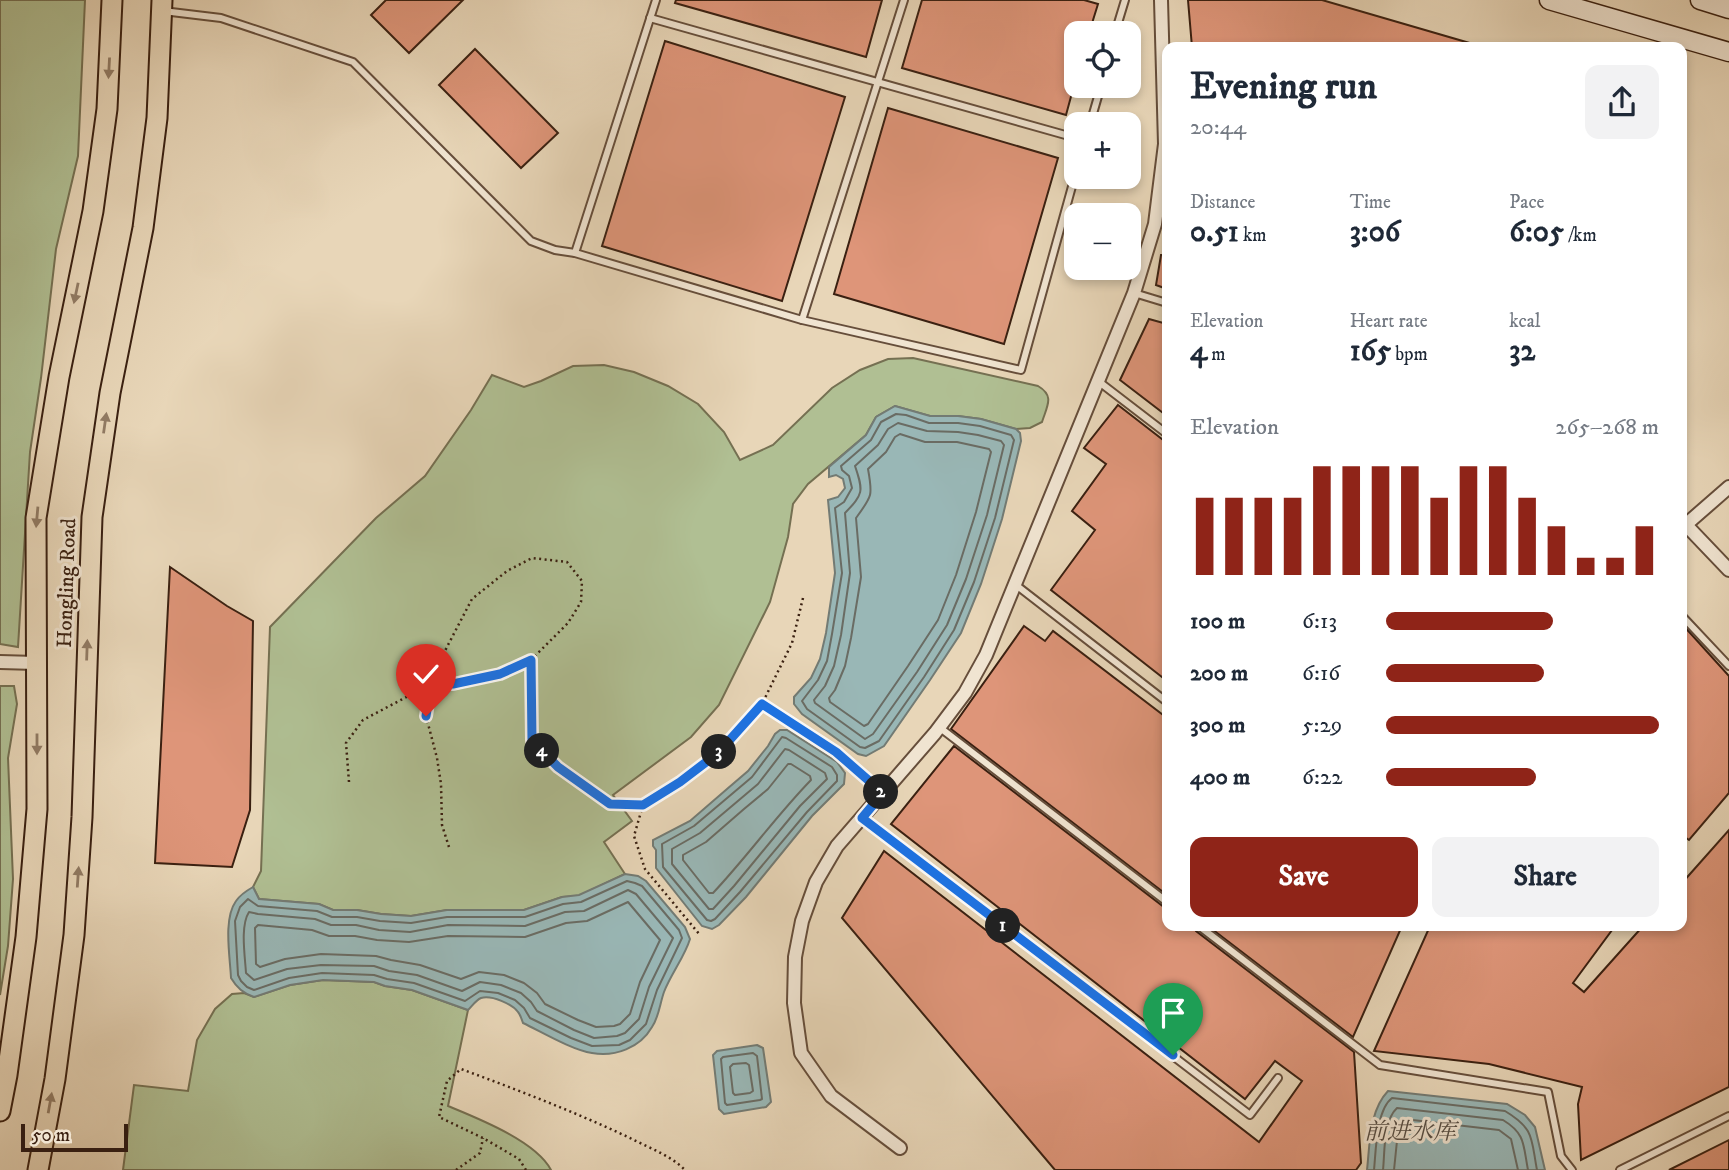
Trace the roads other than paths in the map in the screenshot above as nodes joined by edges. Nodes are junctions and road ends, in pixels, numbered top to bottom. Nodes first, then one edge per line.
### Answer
1 (113, 0) edge
2 (656, 0) edge
3 (904, 0) edge
4 (1125, 0) edge
5 (1161, 0) edge
6 (1549, 0) edge
7 (1700, 0) edge
8 (162, 6) edge
9 (1729, 9) edge
10 (650, 18) junction
11 (1119, 21) edge
12 (1162, 42) edge
13 (1729, 52) edge
14 (877, 83) junction
15 (1064, 135) edge
16 (1162, 173) edge
17 (1071, 189) edge
18 (575, 253) junction
19 (1134, 293) junction
20 (1162, 301) edge
21 (802, 320) junction
22 (1098, 381) junction
23 (1162, 430) edge
24 (1729, 487) edge
25 (1687, 524) edge
26 (1687, 530) edge
27 (1729, 570) edge
28 (1014, 584) junction
29 (1687, 621) edge
30 (0, 662) edge
31 (36, 663) junction
32 (1729, 666) edge
33 (1162, 698) edge
34 (939, 727) junction
35 (862, 818) junction
36 (1162, 898) edge
37 (1206, 931) edge
38 (1278, 1078) dead end
39 (0, 1111) edge
40 (1729, 1116) edge
41 (900, 1148) dead end
42 (38, 1170) edge
43 (1572, 1170) edge
44 (1620, 1170) edge

1 -> 31 main road, Hongling Road
2 - 10 lane
3 - 14 lane
4 - 11 lane
5 - 12 street
6 - 13 main road
7 - 9 main road
8 - 18 lane
42 -> 8 main road, Hongling Road
10 - 14 lane
10 - 18 lane
14 - 15 lane
14 - 21 lane
16 - 19 street
17 - 21 lane
18 - 21 lane
19 - 20 lane
19 - 22 street
22 - 23 lane
22 - 28 street
24 - 25 street
26 - 27 street
28 - 33 lane
28 - 34 street
29 - 32 lane
30 - 31 street
31 -> 39 main road, Hongling Road
34 - 35 street
34 - 36 lane
35 - 38 lane
35 - 41 street
37 - 43 lane
40 - 44 lane

